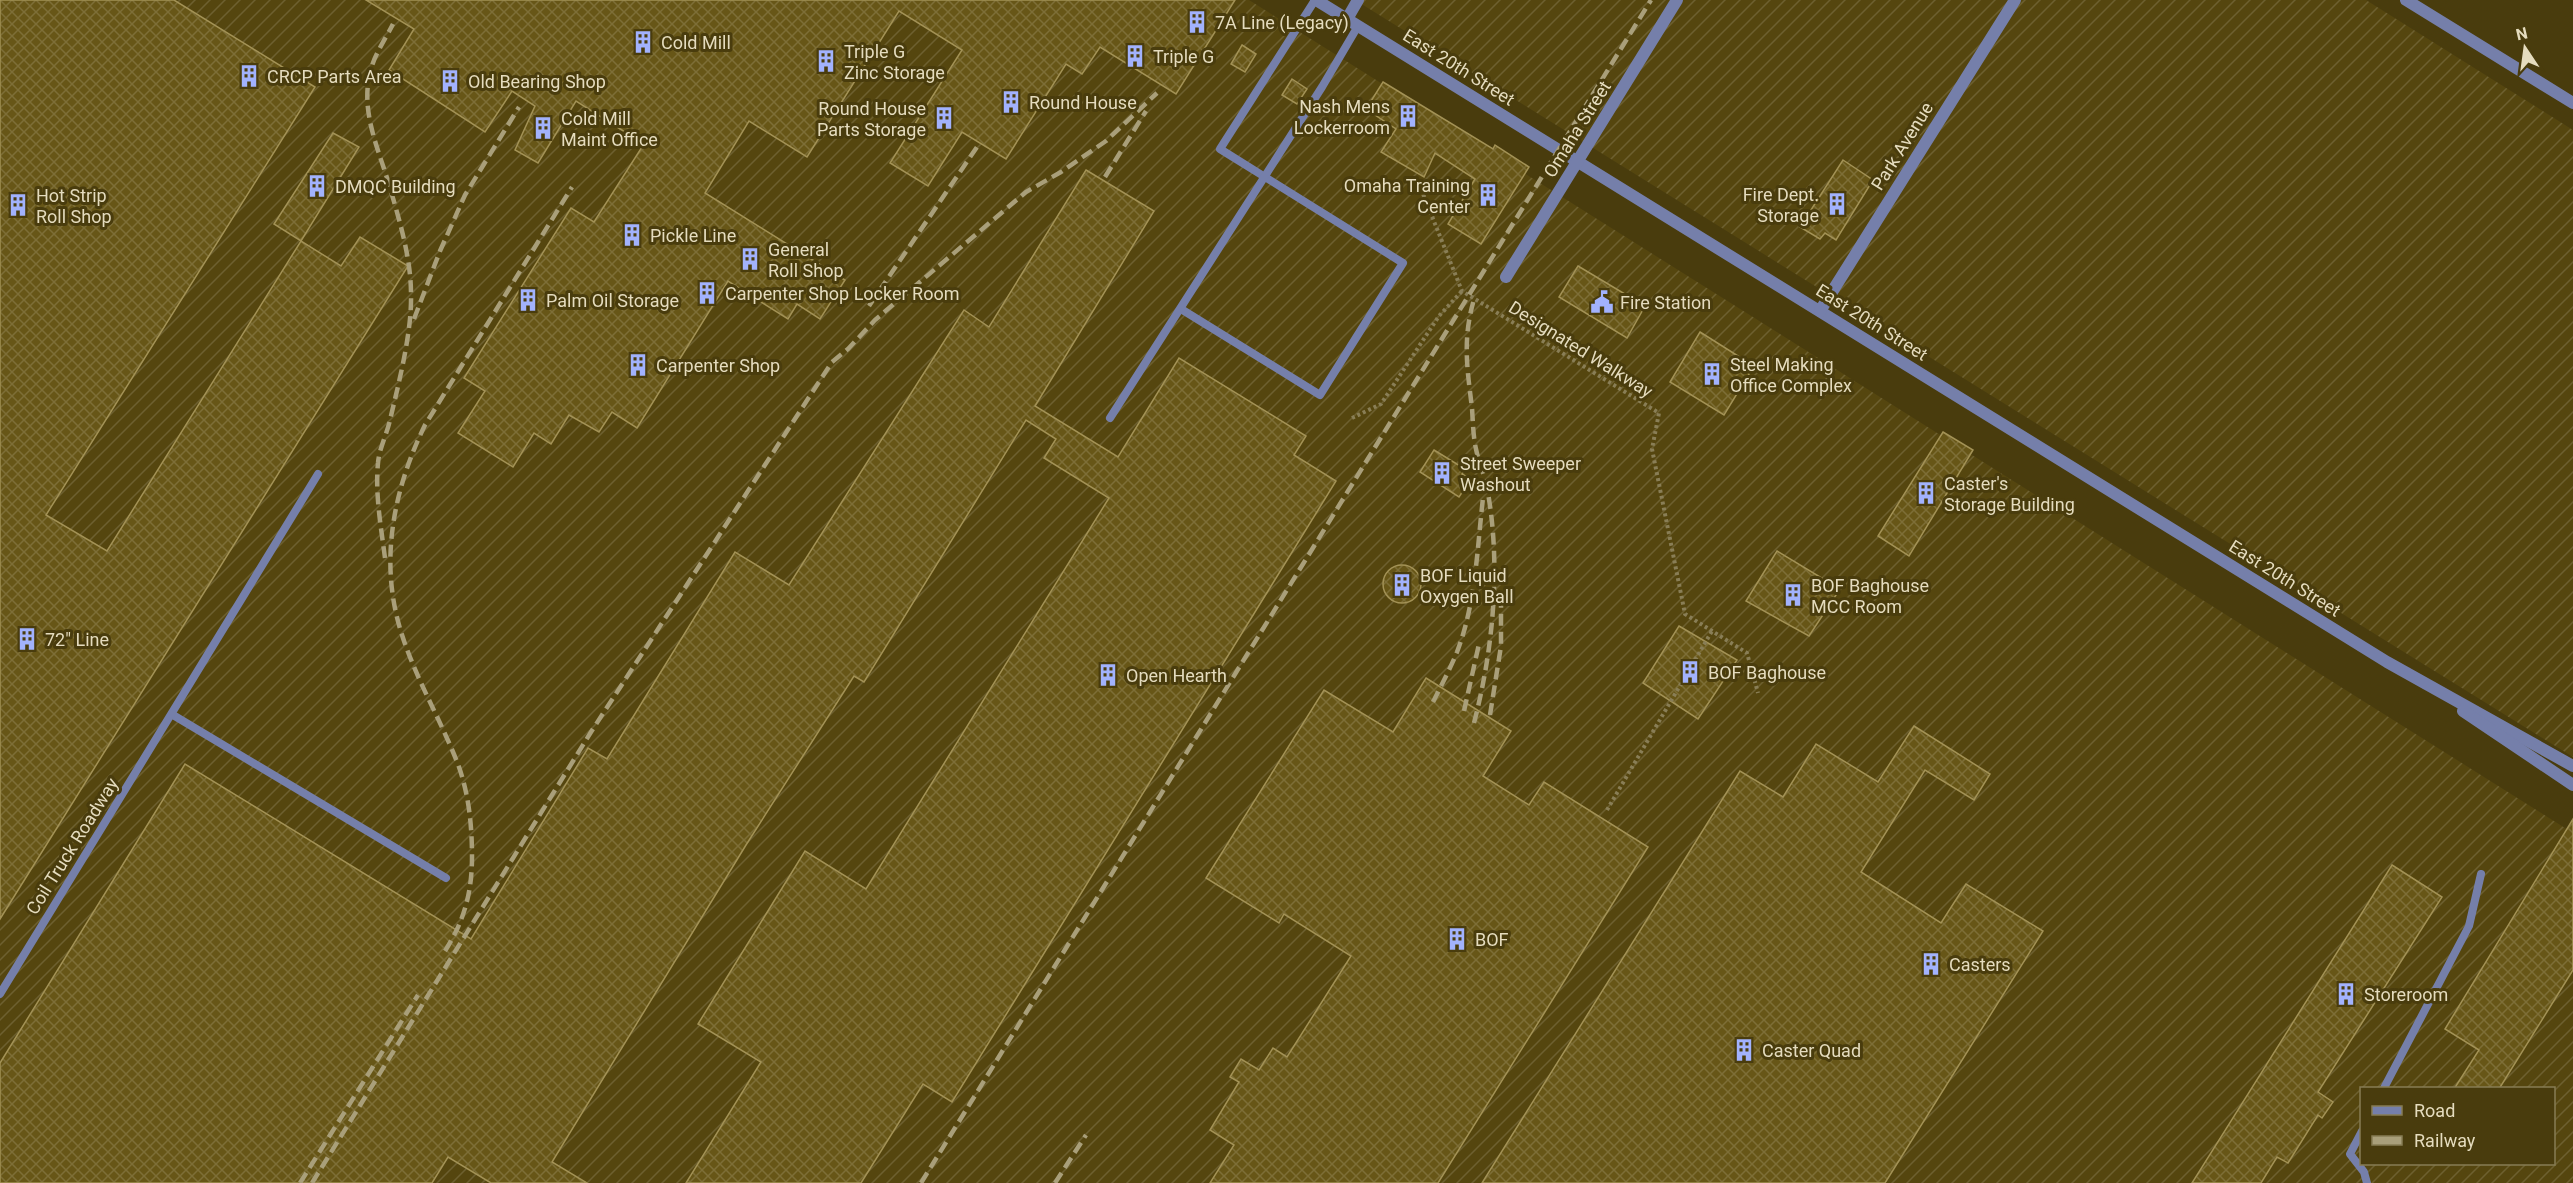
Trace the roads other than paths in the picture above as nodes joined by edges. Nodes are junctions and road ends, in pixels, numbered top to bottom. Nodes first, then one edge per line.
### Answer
1 (1316, 0) edge
2 (1358, 0) edge
3 (1677, 0) edge
4 (2015, 0) edge
5 (2406, 0) edge
6 (1352, 22) junction
7 (2573, 103) edge
8 (1578, 162) junction
9 (1265, 178) junction
10 (1506, 277) dead end
11 (1181, 309) junction
12 (1820, 311) junction
13 (1110, 418) dead end
14 (318, 474) dead end
15 (2409, 675) junction
16 (173, 715) junction
17 (2573, 766) edge
18 (2573, 785) edge
19 (2481, 874) dead end
20 (446, 878) dead end
21 (0, 994) edge
22 (2385, 1087) edge
23 (2360, 1133) edge
24 (2367, 1183) edge

1 - 6 street, East 20th Street
1 - 9 lane
2 - 6 street
3 - 8 street, Omaha Street
4 - 12 street, Park Avenue
5 - 7 street
6 - 8 street, East 20th Street
6 - 9 lane
8 - 10 street, Omaha Street
8 - 12 street, East 20th Street
9 - 11 lane
9 - 11 lane
11 - 13 lane
12 - 15 street, East 20th Street
14 - 16 lane, Coil Truck Roadway
15 - 17 street, East 20th Street
15 - 18 street, East 20th Street
16 - 20 lane
16 - 21 lane, Coil Truck Roadway
19 - 22 lane
23 - 24 lane

